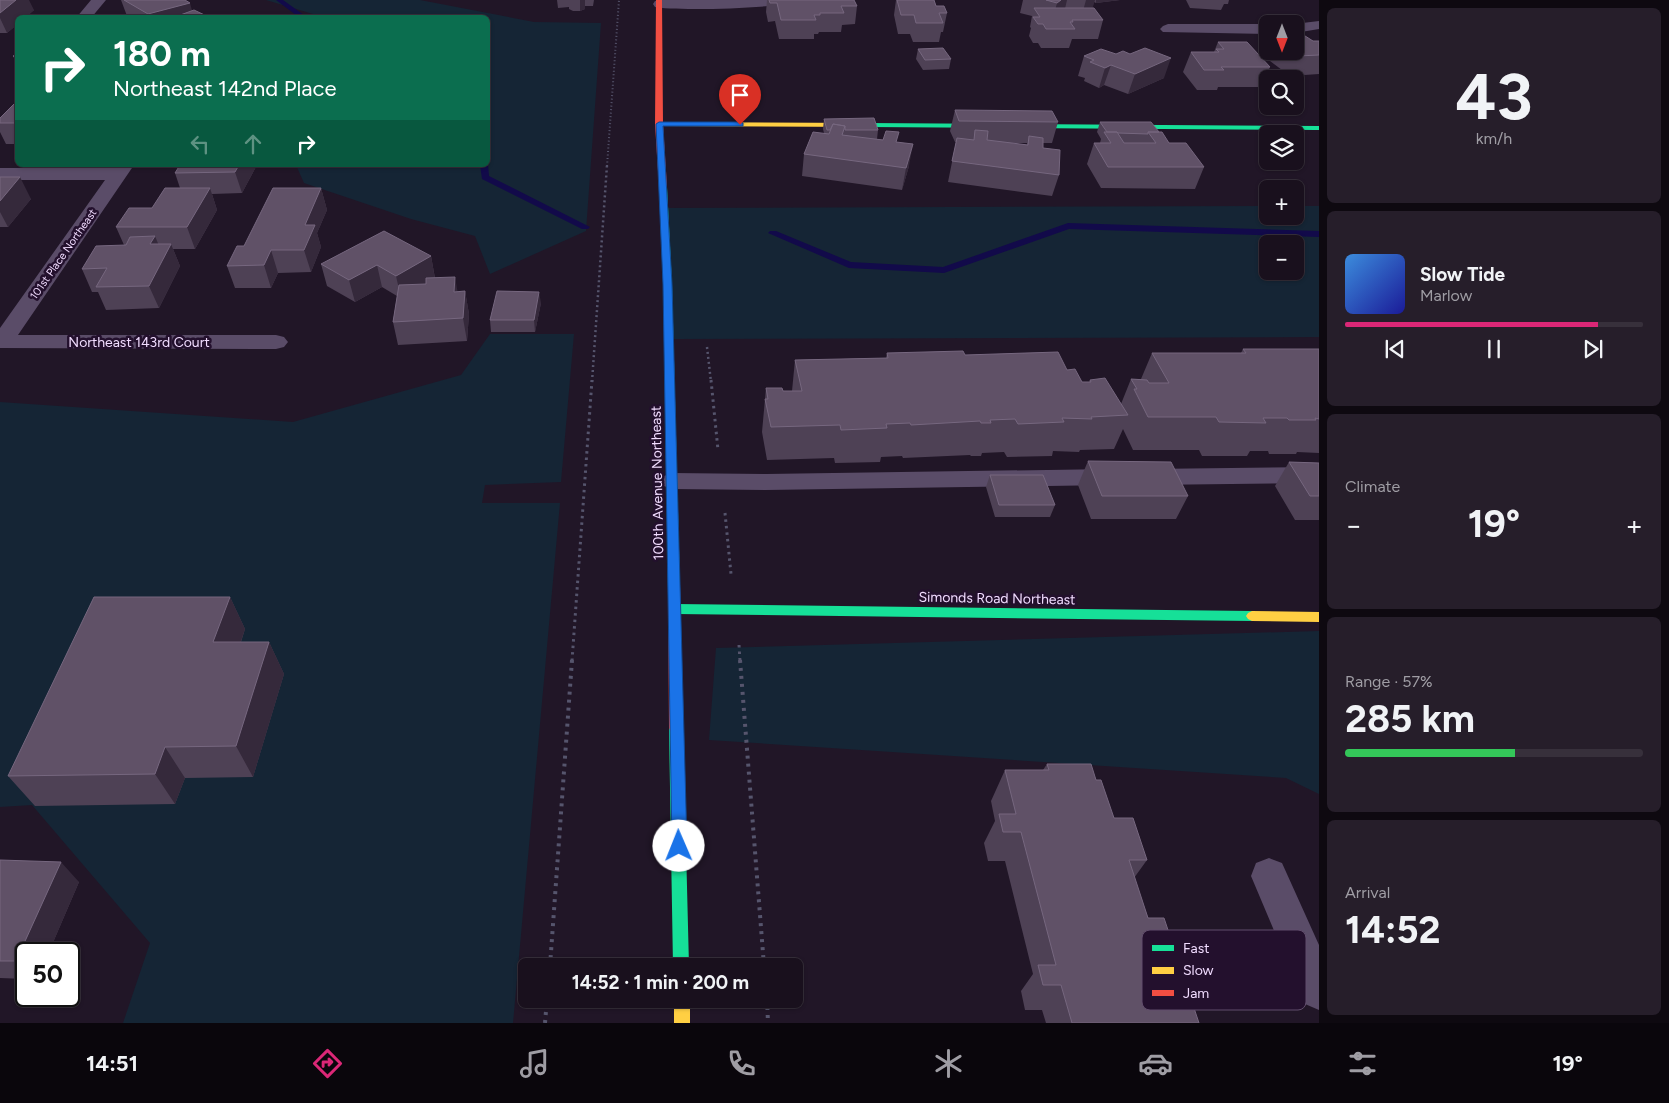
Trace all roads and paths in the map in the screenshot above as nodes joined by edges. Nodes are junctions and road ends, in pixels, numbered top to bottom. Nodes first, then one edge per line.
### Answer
1 (98, 0) edge
2 (619, 0) edge
3 (792, 0) edge
4 (659, 2) edge
5 (86, 15) edge
6 (1319, 25) edge
7 (1304, 27) edge
8 (1168, 29) dead end
9 (1259, 29) edge
10 (659, 124) junction
11 (1319, 128) edge
12 (121, 169) edge
13 (0, 174) edge
14 (2, 342) joint
15 (276, 342) dead end
16 (1319, 474) edge
17 (672, 482) junction
18 (675, 609) junction
19 (1319, 617) edge
20 (742, 676) dead end
21 (1270, 876) dead end
22 (1293, 930) edge
23 (551, 958) edge
24 (681, 958) edge
25 (763, 958) edge
26 (1306, 960) edge
27 (1319, 990) edge
28 (547, 1008) edge
29 (682, 1008) edge
30 (767, 1008) edge
31 (546, 1023) edge
32 (682, 1023) edge
33 (768, 1023) edge

1 - 5 street
2 - 23 path
3 - 4 lane
4 - 10 main road, 100th Avenue Northeast
6 - 7 street
8 - 9 street
10 - 11 main road
10 - 17 main road, 100th Avenue Northeast
12 - 13 street
12 - 14 street, 101st Place Northeast
14 - 15 street, Northeast 143rd Court
16 - 17 lane
17 - 18 main road, 100th Avenue Northeast
18 - 19 main road, Simonds Road Northeast
18 - 24 main road, 100th Avenue Northeast
20 - 25 path
21 - 22 street
26 - 27 street
28 - 31 path
29 - 32 main road
30 - 33 path

